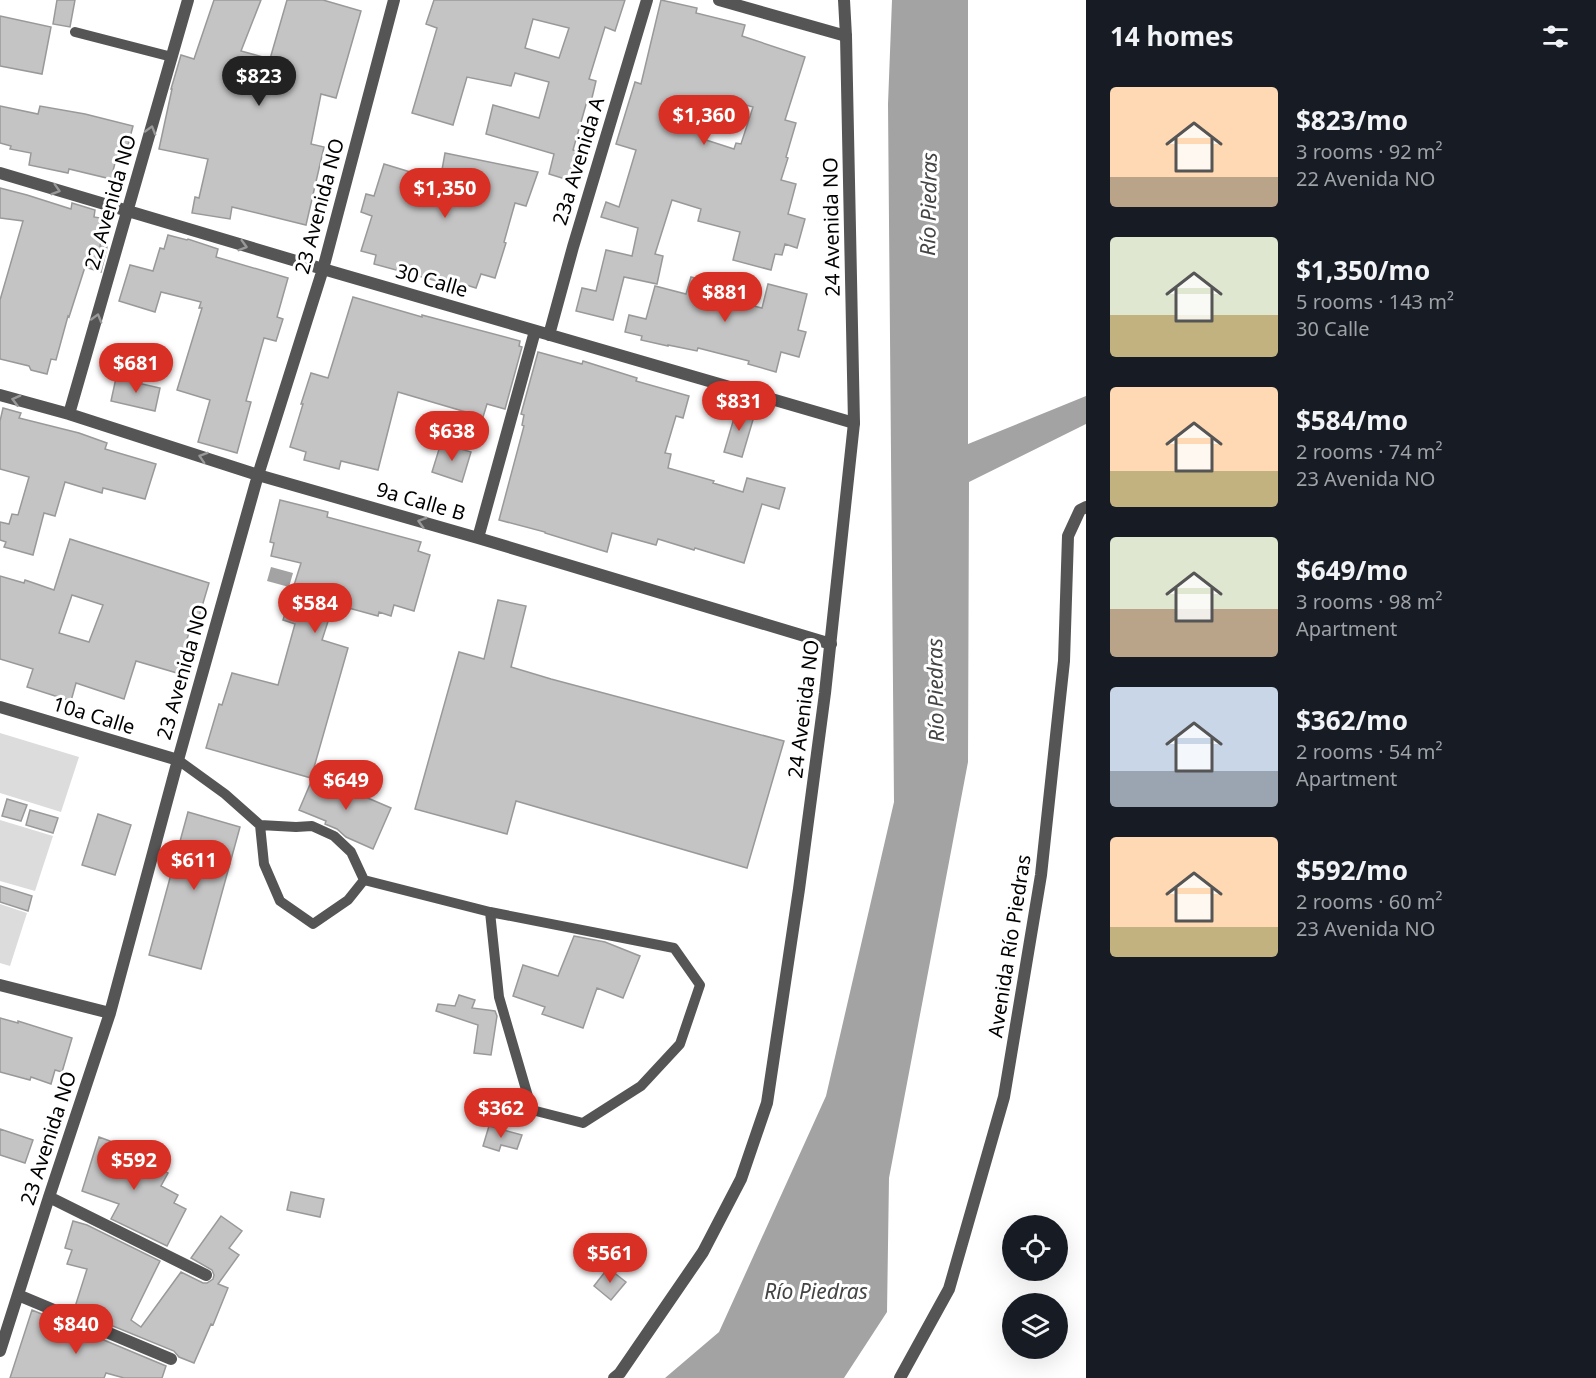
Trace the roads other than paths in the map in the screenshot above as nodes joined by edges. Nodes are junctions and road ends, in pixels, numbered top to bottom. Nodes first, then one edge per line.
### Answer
1 (188, 0) edge
2 (394, 0) edge
3 (647, 0) edge
4 (719, 0) edge
5 (844, 0) edge
6 (75, 32) dead end
7 (846, 36) junction
8 (171, 57) junction
9 (0, 173) edge
10 (128, 212) junction
11 (323, 269) junction
12 (535, 331) junction
13 (549, 335) junction
14 (0, 395) edge
15 (69, 414) junction
16 (854, 423) junction
17 (258, 475) junction
18 (1086, 507) edge
19 (478, 538) junction
20 (831, 645) junction
21 (0, 707) edge
22 (178, 760) junction
23 (260, 825) junction
24 (364, 880) junction
25 (490, 912) junction
26 (0, 985) edge
27 (110, 1013) junction
28 (49, 1197) junction
29 (206, 1275) dead end
30 (18, 1295) junction
31 (0, 1351) edge
32 (171, 1359) dead end
33 (614, 1378) edge
34 (900, 1378) edge

1 - 8 street, 22 Avenida NO
2 - 11 street, 23 Avenida NO
3 - 13 street, 23a Avenida A
4 - 7 street
5 - 7 street, 24 Avenida NO
6 - 8 lane
7 - 16 street, 24 Avenida NO
10 -> 8 street, 22 Avenida NO
9 -> 10 street, 30 Calle
10 -> 11 street, 30 Calle
15 -> 10 street, 22 Avenida NO
11 - 12 street, 30 Calle
11 - 17 street, 23 Avenida NO
12 - 13 street, 30 Calle
12 - 19 street
13 - 16 street, 30 Calle
15 -> 14 street, 9a Calle B
17 -> 15 street, 9a Calle B
16 - 20 street, 24 Avenida NO
19 -> 17 street, 9a Calle B
17 - 22 street, 23 Avenida NO
18 - 34 street, Avenida Río Piedras
19 - 20 street, 9a Calle B
20 - 33 street, 24 Avenida NO
21 - 22 street, 10a Calle
22 - 23 lane
22 - 27 street, 23 Avenida NO
23 - 24 lane
23 - 24 lane
24 - 25 lane
25 - 25 lane
26 - 27 street
27 - 28 street, 23 Avenida NO
28 - 29 street
28 - 30 street, 23 Avenida NO
30 - 31 street, 23 Avenida NO
30 - 32 street

